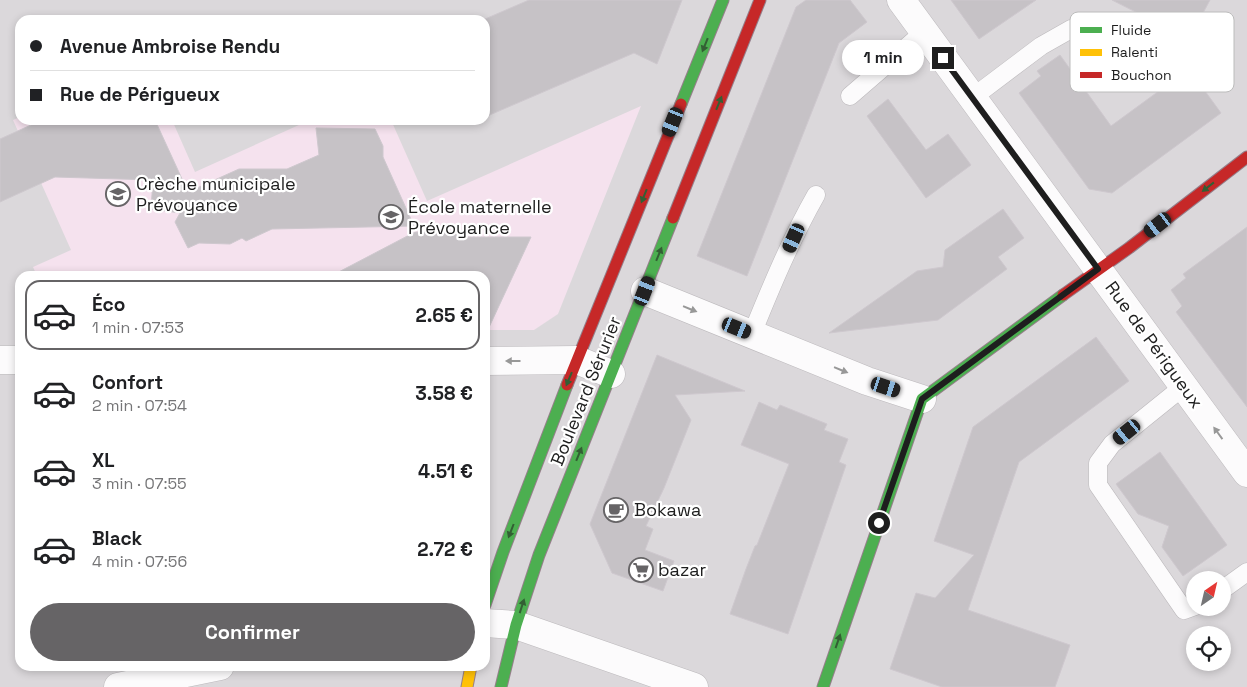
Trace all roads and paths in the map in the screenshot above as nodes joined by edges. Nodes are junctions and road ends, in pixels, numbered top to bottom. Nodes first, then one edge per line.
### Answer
1 (723, 0) edge
2 (760, 0) edge
3 (901, 0) edge
4 (1070, 31) edge
5 (924, 32) junction
6 (850, 96) dead end
7 (972, 98) junction
8 (1247, 157) edge
9 (816, 195) dead end
10 (1098, 269) junction
11 (645, 291) junction
12 (752, 334) junction
13 (0, 360) edge
14 (15, 360) edge
15 (578, 360) junction
16 (490, 361) edge
17 (611, 374) junction
18 (1184, 386) junction
19 (922, 399) junction
20 (1247, 472) edge
21 (1247, 572) edge
22 (1231, 584) edge
23 (490, 590) edge
24 (1186, 609) edge
25 (490, 623) edge
26 (516, 625) junction
27 (196, 671) edge
28 (470, 671) edge
29 (118, 687) edge
30 (467, 687) edge
31 (501, 687) edge
32 (694, 687) edge
33 (823, 687) edge

1 -> 15 street, Boulevard Sérurier
11 -> 2 street, Boulevard Sérurier
3 - 5 street, Rue de Périgueux
4 - 7 lane
5 - 6 lane
5 - 7 street, Rue de Périgueux
7 - 10 street, Rue de Périgueux
8 -> 10 street
9 - 12 lane
10 - 18 street, Rue de Périgueux
10 - 19 street
11 -> 12 street
11 - 17 street, Boulevard Sérurier
12 -> 19 street
13 - 14 street
15 -> 16 street
15 - 17 street
15 -> 23 street, Boulevard Sérurier
26 -> 17 street, Boulevard Sérurier
20 -> 18 street, Rue de Périgueux
18 - 24 lane
33 -> 19 street
21 - 22 lane
25 - 26 street
26 - 31 street, Boulevard Sérurier
26 - 32 street
27 - 29 street
28 - 30 street

